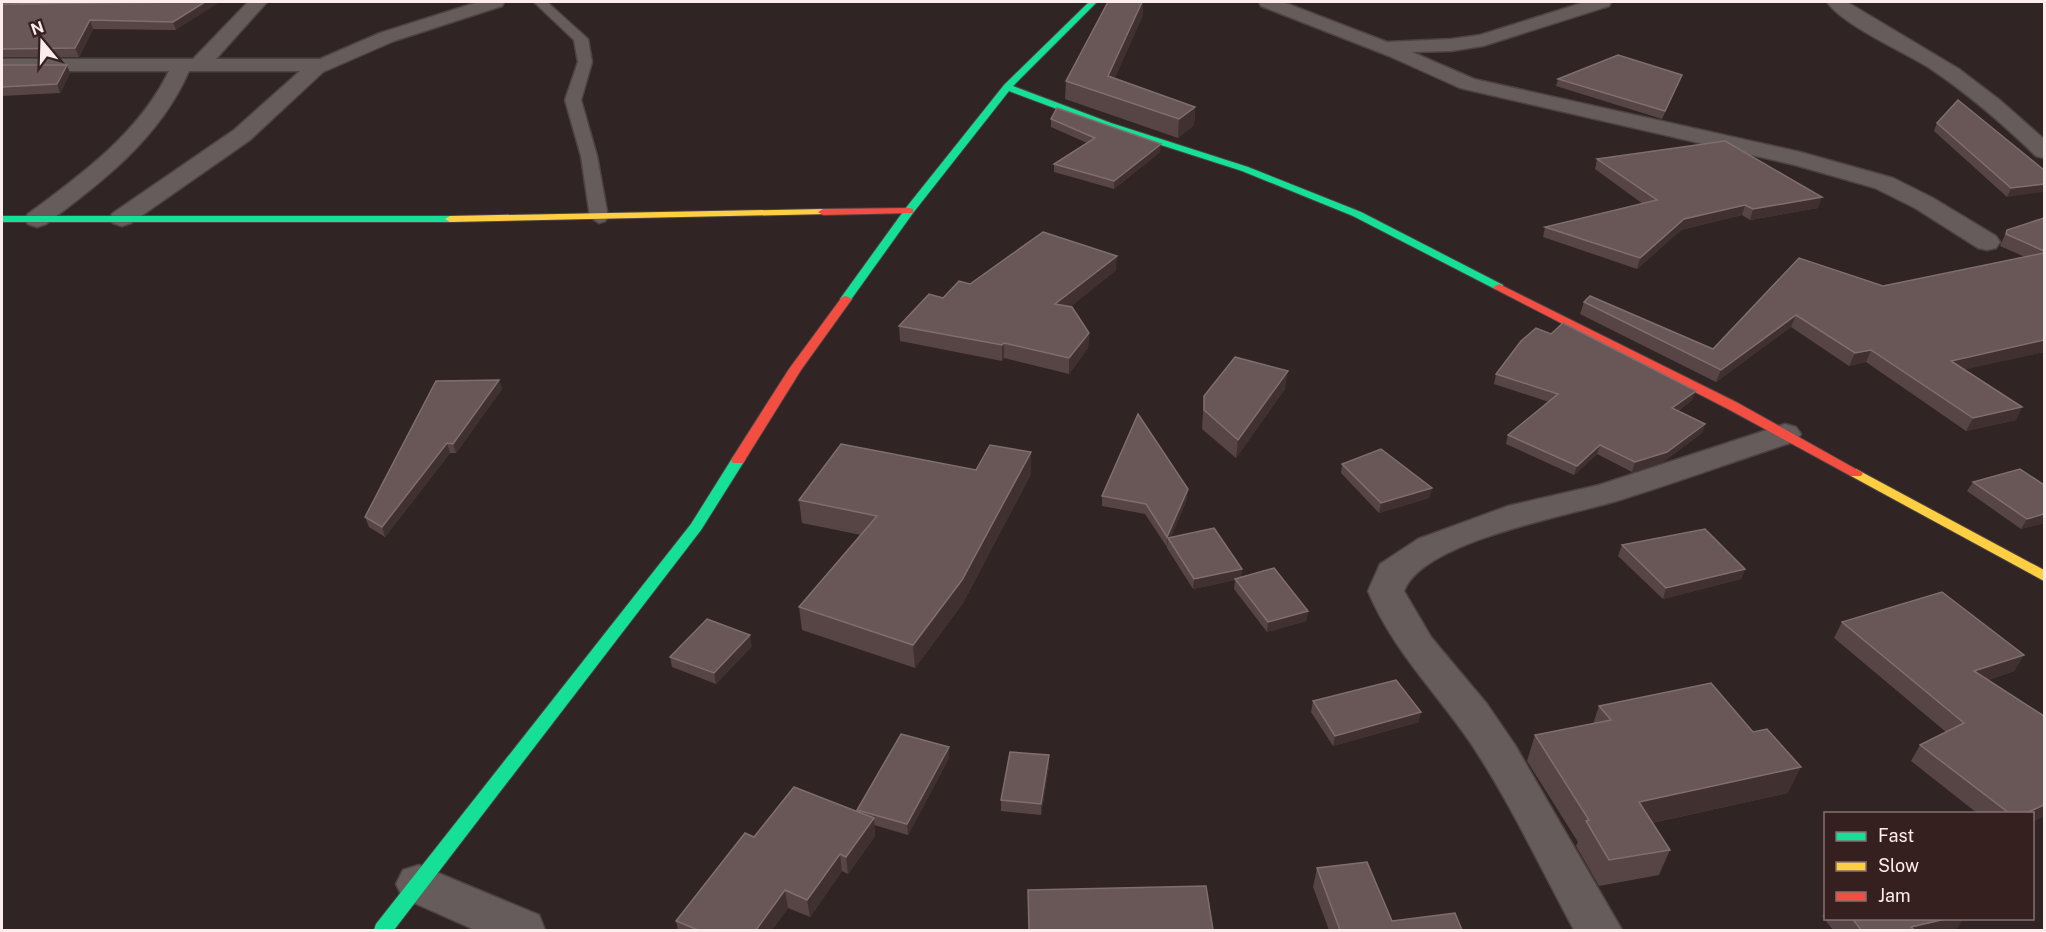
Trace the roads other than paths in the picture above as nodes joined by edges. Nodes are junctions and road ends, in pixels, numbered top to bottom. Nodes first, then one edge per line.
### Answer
1 (188, 2) edge
2 (258, 2) edge
3 (495, 2) edge
4 (540, 2) edge
5 (1093, 2) edge
6 (1268, 2) edge
7 (1602, 2) edge
8 (1836, 2) edge
9 (106, 4) edge
10 (1381, 46) junction
11 (2, 65) edge
12 (191, 65) junction
13 (324, 65) junction
14 (1006, 87) junction
15 (2044, 151) edge
16 (909, 211) junction
17 (599, 217) junction
18 (122, 218) junction
19 (2, 219) edge
20 (38, 219) junction
21 (1987, 242) dead end
22 (1785, 434) junction
23 (2044, 576) edge
24 (419, 884) junction
25 (383, 930) edge
26 (522, 930) edge
27 (1598, 930) edge

1 - 9 street
2 - 12 street
3 - 13 street
4 - 17 lane
5 - 14 street
6 - 10 street
7 - 10 street
8 - 15 street
10 - 21 street
11 - 12 street
12 - 13 street
12 - 20 street
13 - 18 street
14 - 16 street
14 - 22 street
16 - 17 street
16 - 24 street
17 - 18 street
18 - 20 street
19 - 20 street
22 - 23 street
22 - 27 street
24 - 25 street
24 - 26 street

